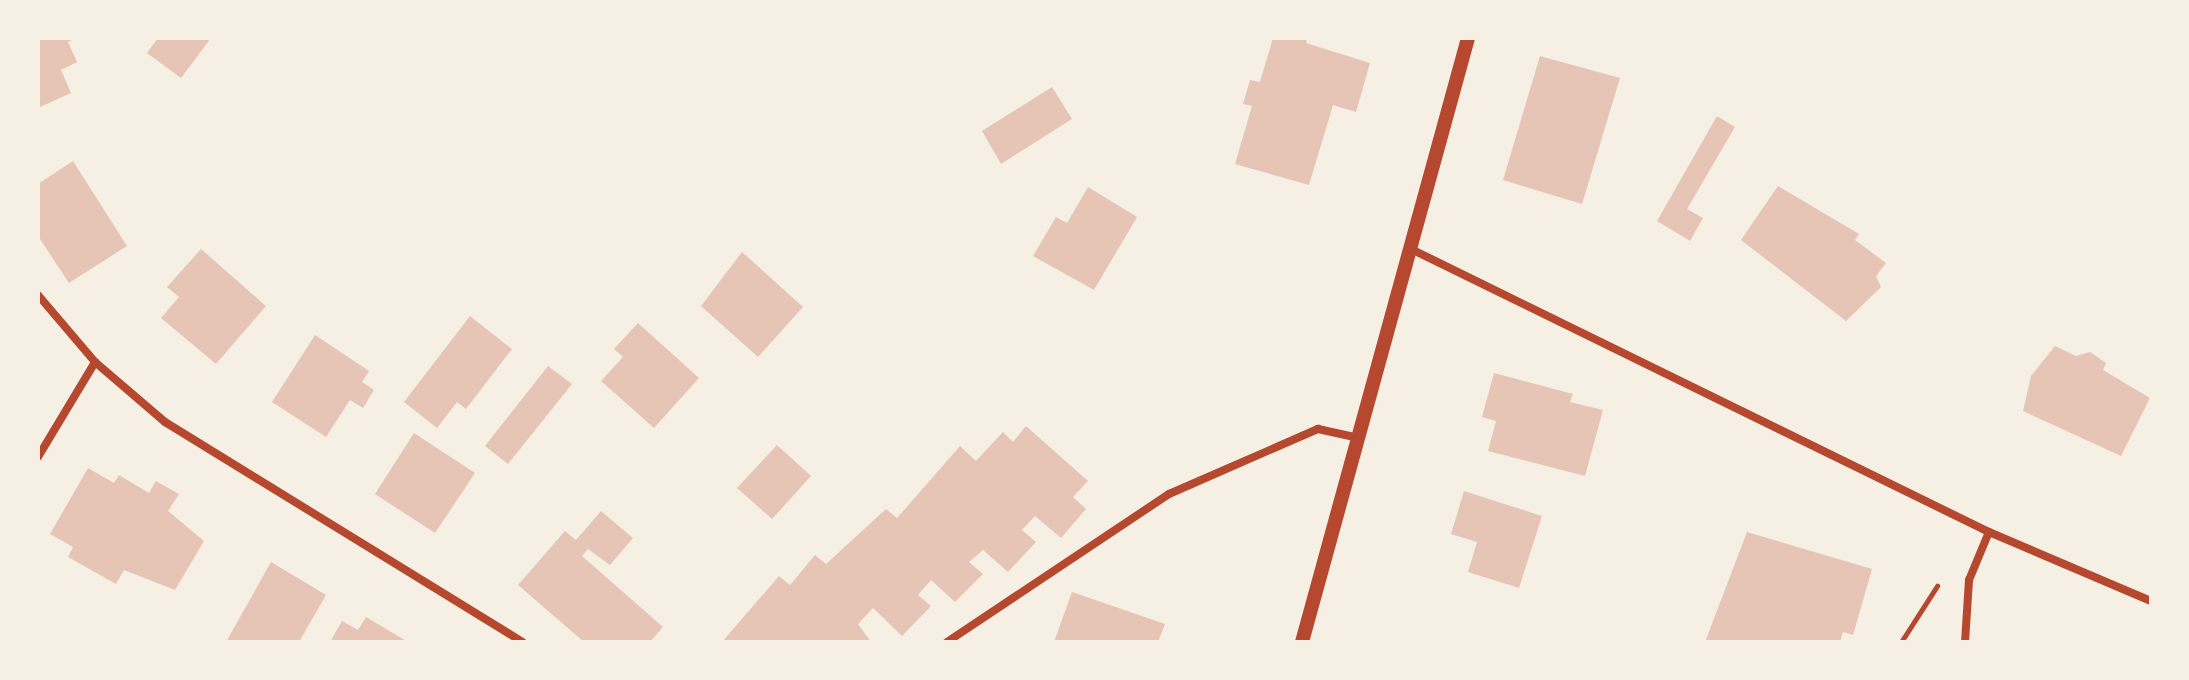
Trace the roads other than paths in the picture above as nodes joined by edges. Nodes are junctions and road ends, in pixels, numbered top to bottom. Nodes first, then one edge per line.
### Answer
1 (1468, 38) edge
2 (1413, 250) junction
3 (38, 295) edge
4 (95, 362) junction
5 (1362, 439) junction
6 (38, 457) edge
7 (1989, 532) junction
8 (2151, 601) edge
9 (523, 642) edge
10 (947, 642) edge
11 (1302, 642) edge
12 (1965, 642) edge

1 - 2 street
2 - 5 street
2 - 7 street
3 - 4 street
4 - 6 street
4 - 9 street
5 - 10 street
5 - 11 street
7 - 8 street
7 - 12 street

